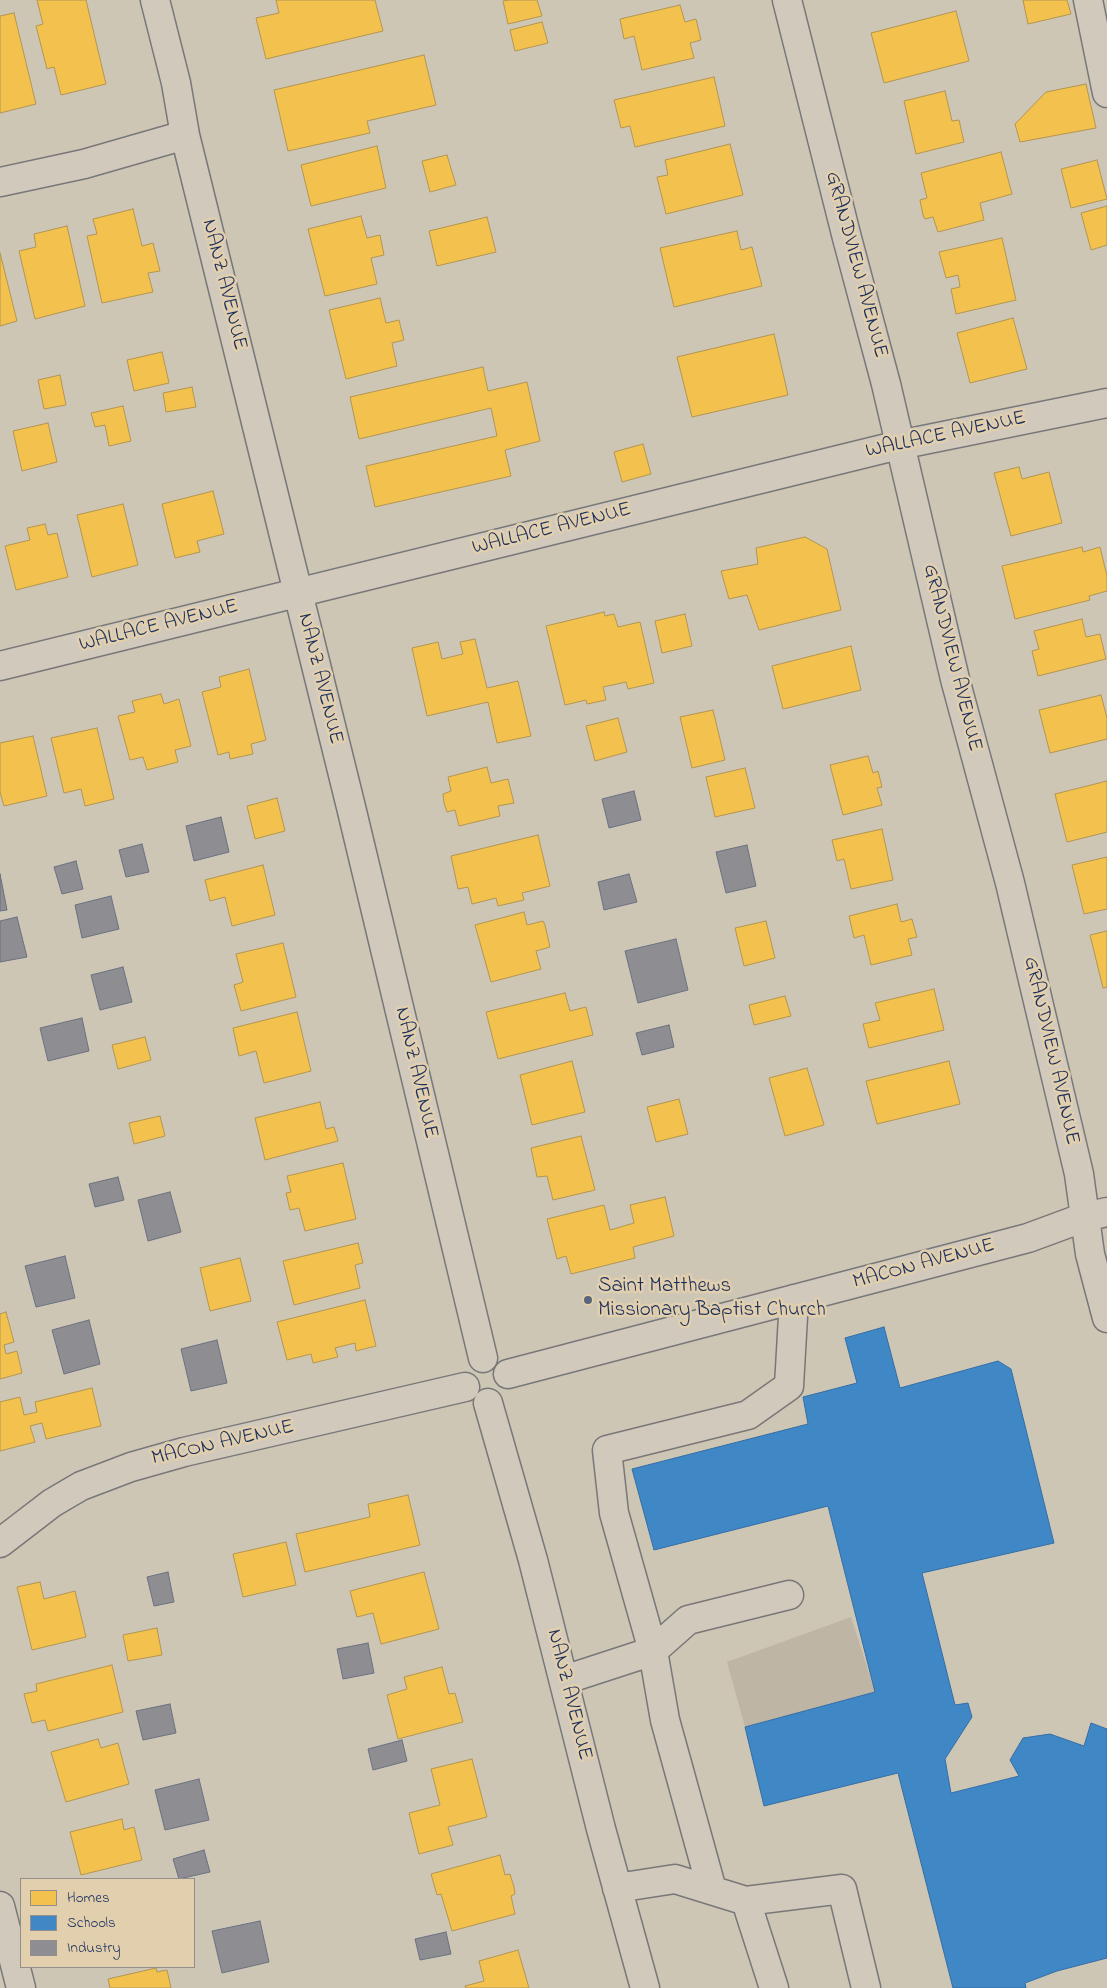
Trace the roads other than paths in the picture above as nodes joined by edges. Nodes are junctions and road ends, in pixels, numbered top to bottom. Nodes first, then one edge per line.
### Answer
1 (155, 0) edge
2 (787, 0) edge
3 (1088, 0) edge
4 (1107, 93) edge
5 (185, 135) junction
6 (0, 182) edge
7 (1107, 404) edge
8 (899, 445) junction
9 (298, 593) junction
10 (0, 666) edge
11 (1096, 1214) edge
12 (794, 1299) junction
13 (1107, 1318) edge
14 (483, 1358) junction
15 (508, 1374) junction
16 (465, 1387) junction
17 (488, 1403) junction
18 (0, 1543) edge
19 (789, 1595) dead end
20 (653, 1651) junction
21 (564, 1680) junction
22 (618, 1888) junction
23 (712, 1890) junction
24 (746, 1901) junction
25 (0, 1906) edge
26 (21, 1988) edge
27 (645, 1988) edge
28 (774, 1988) edge
29 (866, 1988) edge

1 - 5 street, NANZ AVENUE
2 - 8 street, GRANDVIEW AVENUE
3 - 4 street
5 - 6 street
5 - 9 street, NANZ AVENUE
7 - 8 street, WALLACE AVENUE
8 - 9 street, WALLACE AVENUE
8 - 11 street, GRANDVIEW AVENUE
9 - 10 street, WALLACE AVENUE
9 - 14 street, NANZ AVENUE
11 - 12 street, MACON AVENUE
11 - 13 street, GRANDVIEW AVENUE
12 - 15 street, MACON AVENUE
12 - 20 street
14 - 15 street
14 - 16 street
15 - 17 street
16 - 17 street
16 - 18 street, MACON AVENUE
17 - 21 street, NANZ AVENUE
19 - 20 street
20 - 21 street
20 - 23 street
21 - 22 street, NANZ AVENUE
22 - 23 street
22 - 27 street, NANZ AVENUE
23 - 24 street
24 - 28 street
24 - 29 street
25 - 26 street

